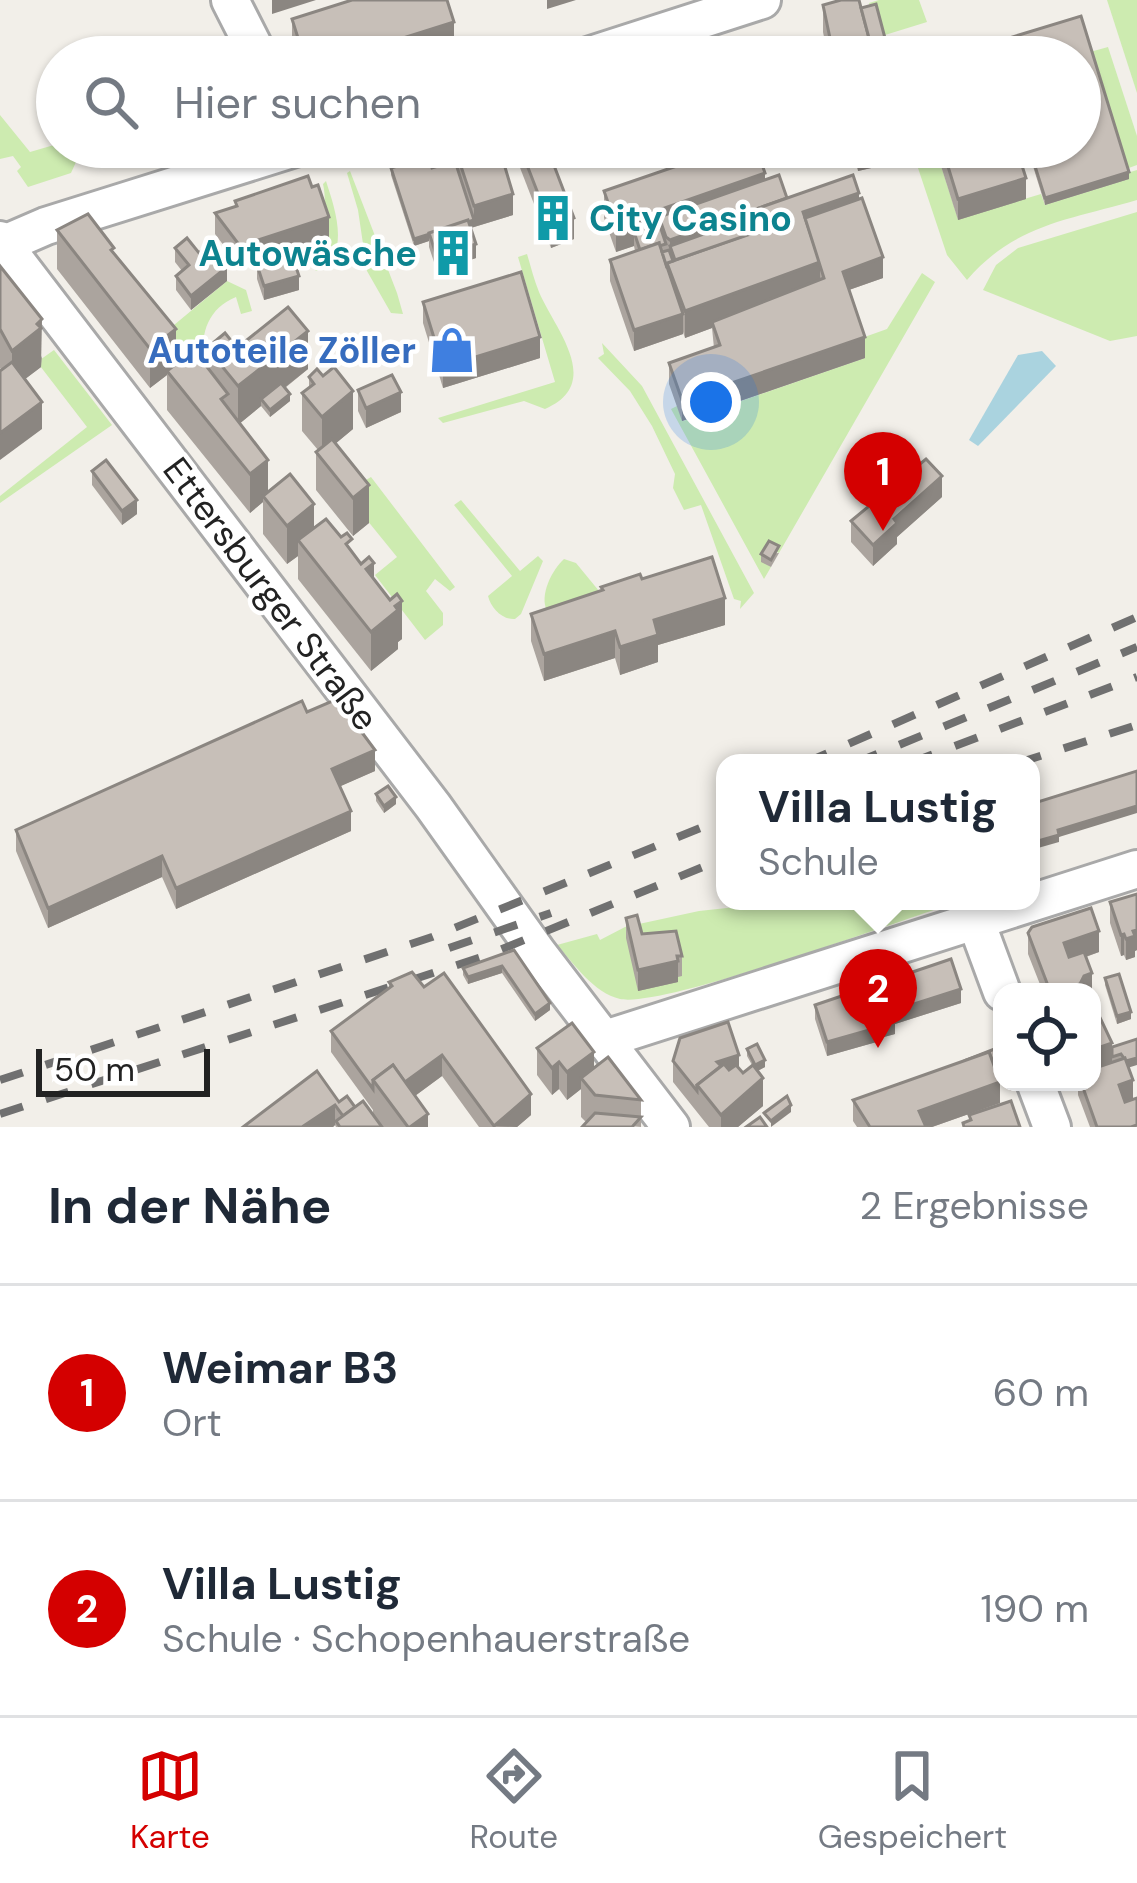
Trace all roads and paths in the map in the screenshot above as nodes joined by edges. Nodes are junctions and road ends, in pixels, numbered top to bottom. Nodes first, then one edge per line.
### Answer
1 (230, 0) edge
2 (762, 0) edge
3 (248, 36) edge
4 (650, 36) edge
5 (230, 168) edge
6 (1, 243) edge
7 (1137, 869) edge
8 (1040, 900) edge
9 (1007, 910) edge
10 (975, 920) junction
11 (999, 983) edge
12 (602, 1040) junction
13 (1038, 1091) edge
14 (670, 1127) edge
15 (1052, 1127) edge

1 - 3 street
2 - 4 street
5 - 6 street
6 - 12 street, Ettersburger Straße
7 - 8 street
9 - 10 street
10 - 11 street
10 - 12 street
12 - 14 street, Ettersburger Straße
13 - 15 street

